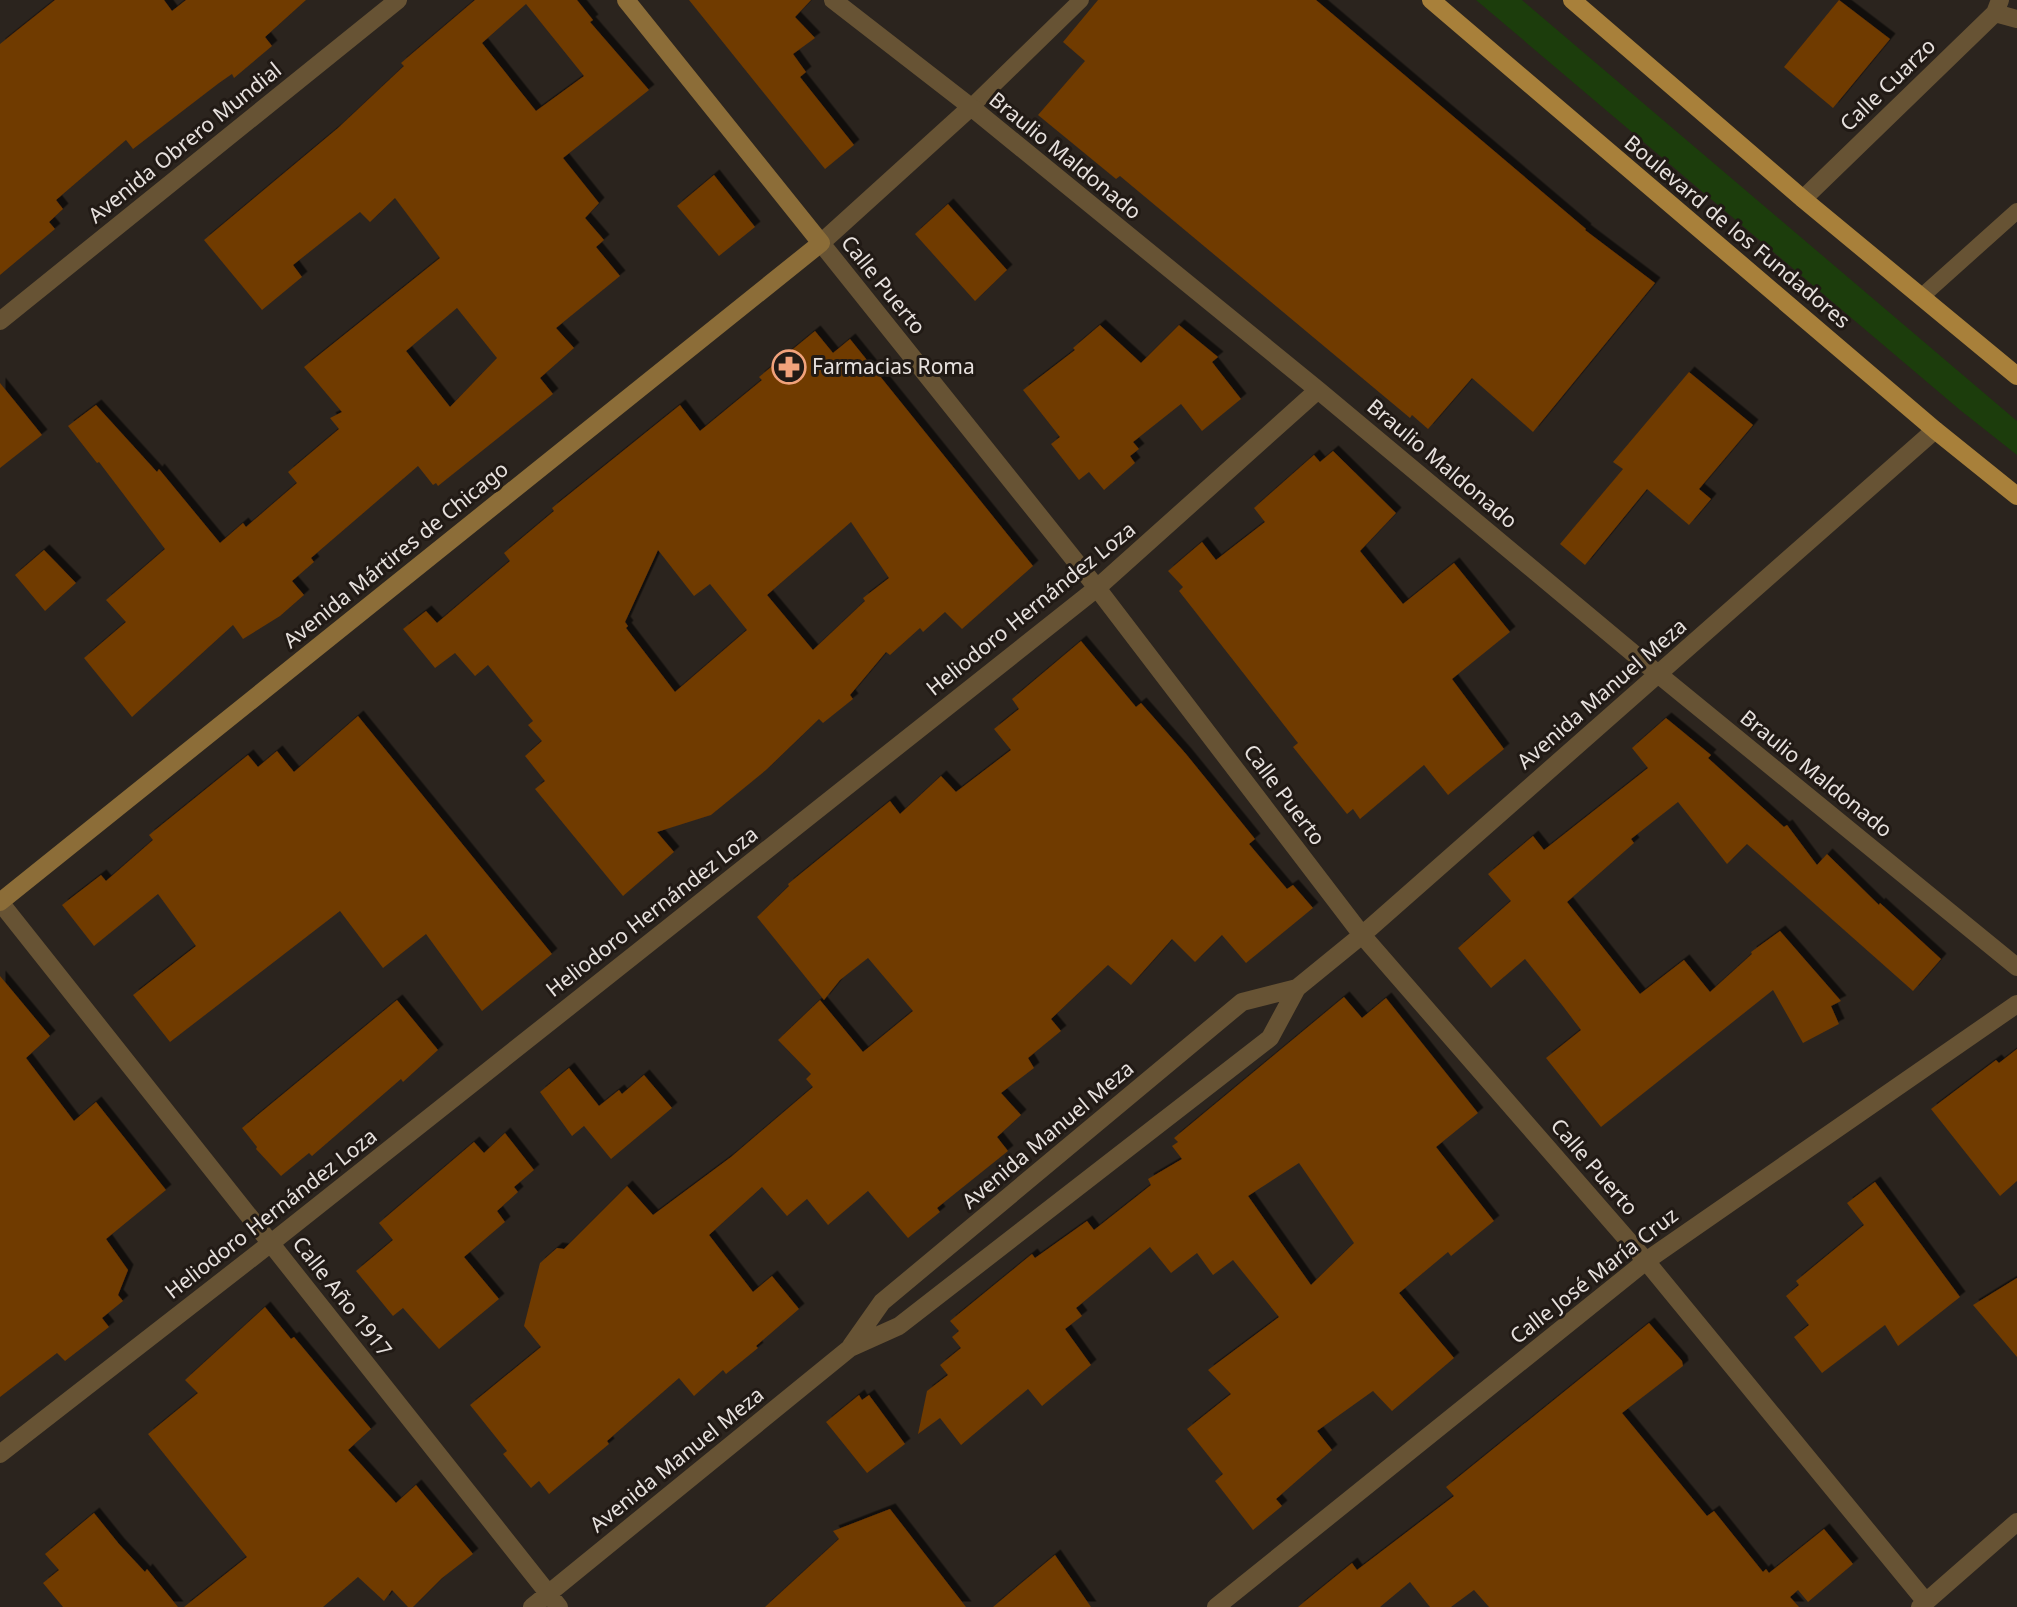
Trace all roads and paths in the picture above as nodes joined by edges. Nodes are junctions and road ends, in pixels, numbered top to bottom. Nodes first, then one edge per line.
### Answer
1 (398, 0) edge
2 (626, 0) edge
3 (833, 0) edge
4 (1082, 0) edge
5 (1431, 0) edge
6 (1572, 0) edge
7 (1997, 7) edge
8 (2017, 19) edge
9 (971, 108) junction
10 (1803, 199) junction
11 (2017, 211) edge
12 (821, 243) junction
13 (1921, 297) junction
14 (0, 321) edge
15 (2017, 376) edge
16 (1318, 390) junction
17 (1935, 430) junction
18 (2017, 496) edge
19 (1097, 588) junction
20 (1658, 674) junction
21 (0, 902) edge
22 (1362, 935) junction
23 (2017, 967) edge
24 (1297, 988) junction
25 (2017, 1004) edge
26 (272, 1244) junction
27 (1646, 1261) junction
28 (850, 1348) junction
29 (0, 1454) edge
30 (2017, 1522) edge
31 (554, 1600) edge
32 (1923, 1604) edge
33 (532, 1607) edge
34 (1216, 1607) edge

1 - 14 street, Avenida Obrero Mundial
2 - 12 street, Calle Puerto
3 - 9 street, Braulio Maldonado
4 - 9 lane
5 - 17 main road, Boulevard de los Fundadores
6 - 10 main road
7 - 8 street
7 - 10 street, Calle Cuarzo
9 - 12 street
9 - 16 street, Braulio Maldonado
10 - 13 main road
11 - 13 lane
12 - 19 street, Calle Puerto
12 - 21 street, Avenida Mártires de Chicago
13 - 15 main road
16 - 19 street, Heliodoro Hernández Loza
16 - 20 street, Braulio Maldonado
17 - 18 main road, Boulevard de los Fundadores
17 - 20 street, Avenida Manuel Meza
19 - 22 street, Calle Puerto
19 - 26 street, Heliodoro Hernández Loza
20 - 22 street, Avenida Manuel Meza
20 - 23 street, Braulio Maldonado
21 - 26 street, Calle Año 1917
22 - 24 street, Avenida Manuel Meza
22 - 27 street, Calle Puerto
24 - 28 street, Avenida Manuel Meza
24 - 28 street, Avenida Manuel Meza
25 - 27 street, Calle José María Cruz
26 - 29 street, Heliodoro Hernández Loza
26 - 31 street, Calle Año 1917
27 - 32 street, Calle Puerto
27 - 34 street, Calle José María Cruz
28 - 31 street, Avenida Manuel Meza
30 - 32 street
31 - 33 street, Avenida Manuel Meza

